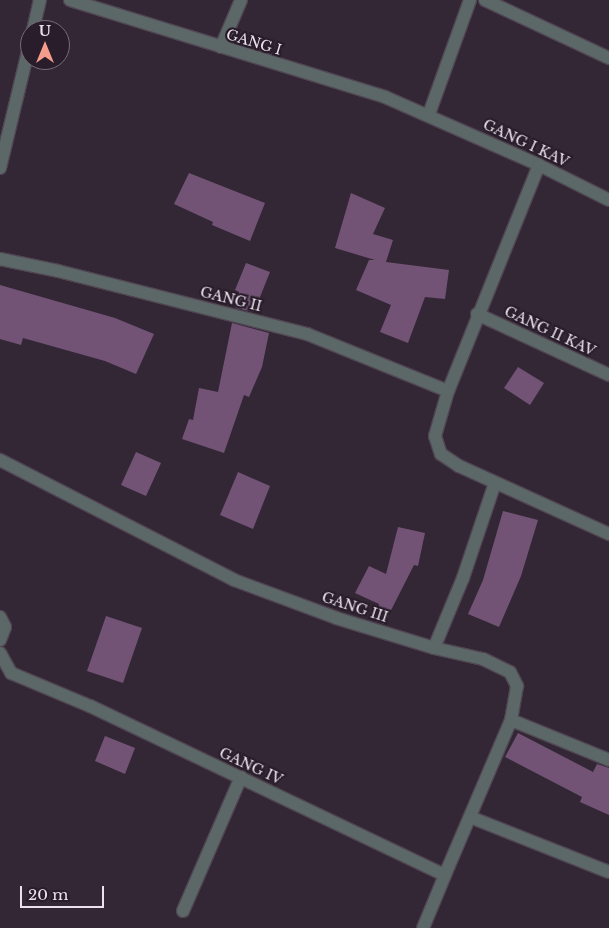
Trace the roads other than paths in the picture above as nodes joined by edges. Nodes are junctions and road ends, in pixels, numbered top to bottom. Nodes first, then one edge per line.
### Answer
1 (40, 0) edge
2 (70, 0) edge
3 (241, 0) edge
4 (470, 0) edge
5 (485, 0) edge
6 (35, 20) edge
7 (221, 47) junction
8 (609, 58) edge
9 (24, 70) edge
10 (428, 114) junction
11 (538, 165) junction
12 (0, 168) edge
13 (609, 200) edge
14 (0, 259) edge
15 (478, 314) junction
16 (609, 375) edge
17 (448, 391) junction
18 (0, 460) edge
19 (495, 483) junction
20 (609, 534) edge
21 (0, 617) edge
22 (0, 640) edge
23 (434, 648) junction
24 (0, 653) edge
25 (512, 720) junction
26 (609, 760) edge
27 (241, 777) junction
28 (470, 817) junction
29 (609, 872) edge
30 (445, 875) junction
31 (183, 911) dead end
32 (423, 928) edge

1 - 6 street
2 - 7 street, GANG I
3 - 7 street
4 - 10 street
5 - 8 street
7 - 10 street, GANG I
9 - 12 street
10 - 11 street, GANG I KAV
11 - 13 street, GANG I KAV
11 - 15 street
14 - 17 street, GANG II
15 - 16 street, GANG II KAV
15 - 17 street
17 - 19 street
18 - 23 street, GANG III
19 - 20 street
19 - 23 street
21 - 22 street
23 - 25 street, GANG III
24 - 27 street, GANG IV
25 - 26 street
25 - 28 street, GANG III
27 - 30 street, GANG IV
27 - 31 street
28 - 29 street
28 - 30 street, GANG III
30 - 32 street

